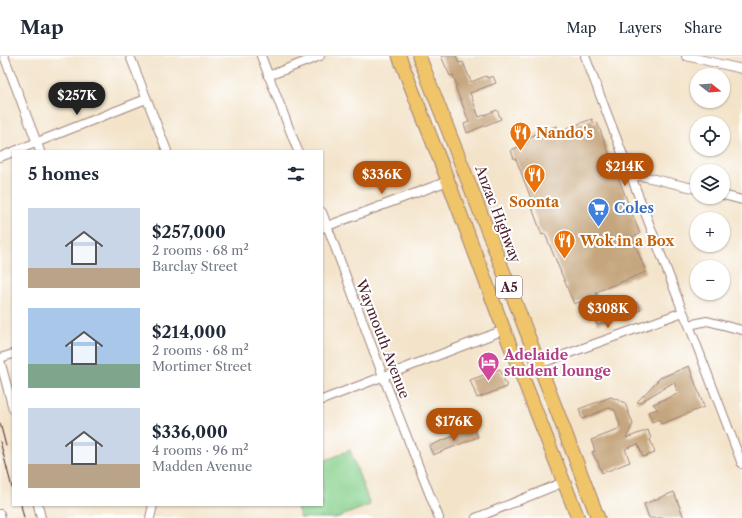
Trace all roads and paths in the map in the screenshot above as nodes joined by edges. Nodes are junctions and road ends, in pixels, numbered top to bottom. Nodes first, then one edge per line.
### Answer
1 (4, 56) edge
2 (130, 56) edge
3 (261, 56) edge
4 (320, 56) edge
5 (399, 56) edge
6 (585, 56) edge
7 (686, 56) edge
8 (422, 62) edge
9 (742, 70) edge
10 (268, 76) junction
11 (412, 86) junction
12 (146, 99) junction
13 (37, 142) junction
14 (17, 150) edge
15 (40, 150) edge
16 (167, 150) edge
17 (298, 150) edge
18 (457, 151) junction
19 (12, 152) edge
20 (0, 157) edge
21 (632, 178) junction
22 (448, 181) junction
23 (690, 187) edge
24 (730, 197) edge
25 (742, 200) edge
26 (323, 217) edge
27 (325, 227) edge
28 (683, 312) junction
29 (690, 325) junction
30 (504, 330) junction
31 (742, 330) edge
32 (12, 354) edge
33 (0, 359) edge
34 (539, 364) junction
35 (383, 376) junction
36 (323, 400) edge
37 (12, 405) edge
38 (556, 409) junction
39 (539, 417) junction
40 (742, 464) edge
41 (564, 482) junction
42 (38, 506) edge
43 (153, 506) edge
44 (0, 514) edge
45 (1, 518) edge
46 (42, 518) edge
47 (150, 518) edge
48 (439, 518) edge
49 (476, 518) edge
50 (578, 518) edge
51 (598, 518) edge

1 - 13 street
2 - 12 street
3 - 10 street
4 - 10 street
5 - 11 highway, A5
6 - 21 street
7 - 9 street
8 - 11 highway
8 - 18 highway, Anzac Highway / A5
10 - 17 street
11 - 22 highway, A5
12 - 13 street
12 - 16 street
13 - 14 street
13 - 15 street
18 - 22 highway
18 - 34 highway, Anzac Highway / A5
19 - 20 street
21 - 23 street
21 - 28 street
22 - 27 street
22 - 30 highway, A5
24 - 25 street
26 - 27 street, Waymouth Avenue
27 - 35 street, Waymouth Avenue
28 - 29 street
28 - 34 street
29 - 31 street
29 - 40 street
30 - 35 street
30 - 39 highway, A5
32 - 33 street
33 - 37 street
34 - 38 highway, Anzac Highway / A5
35 - 36 street
35 - 48 street, Waymouth Avenue
38 - 39 highway
38 - 51 highway, Anzac Highway / A5
39 - 41 highway, A5
41 - 49 street
41 - 50 highway, A5
42 - 46 street
43 - 47 street
44 - 45 street

